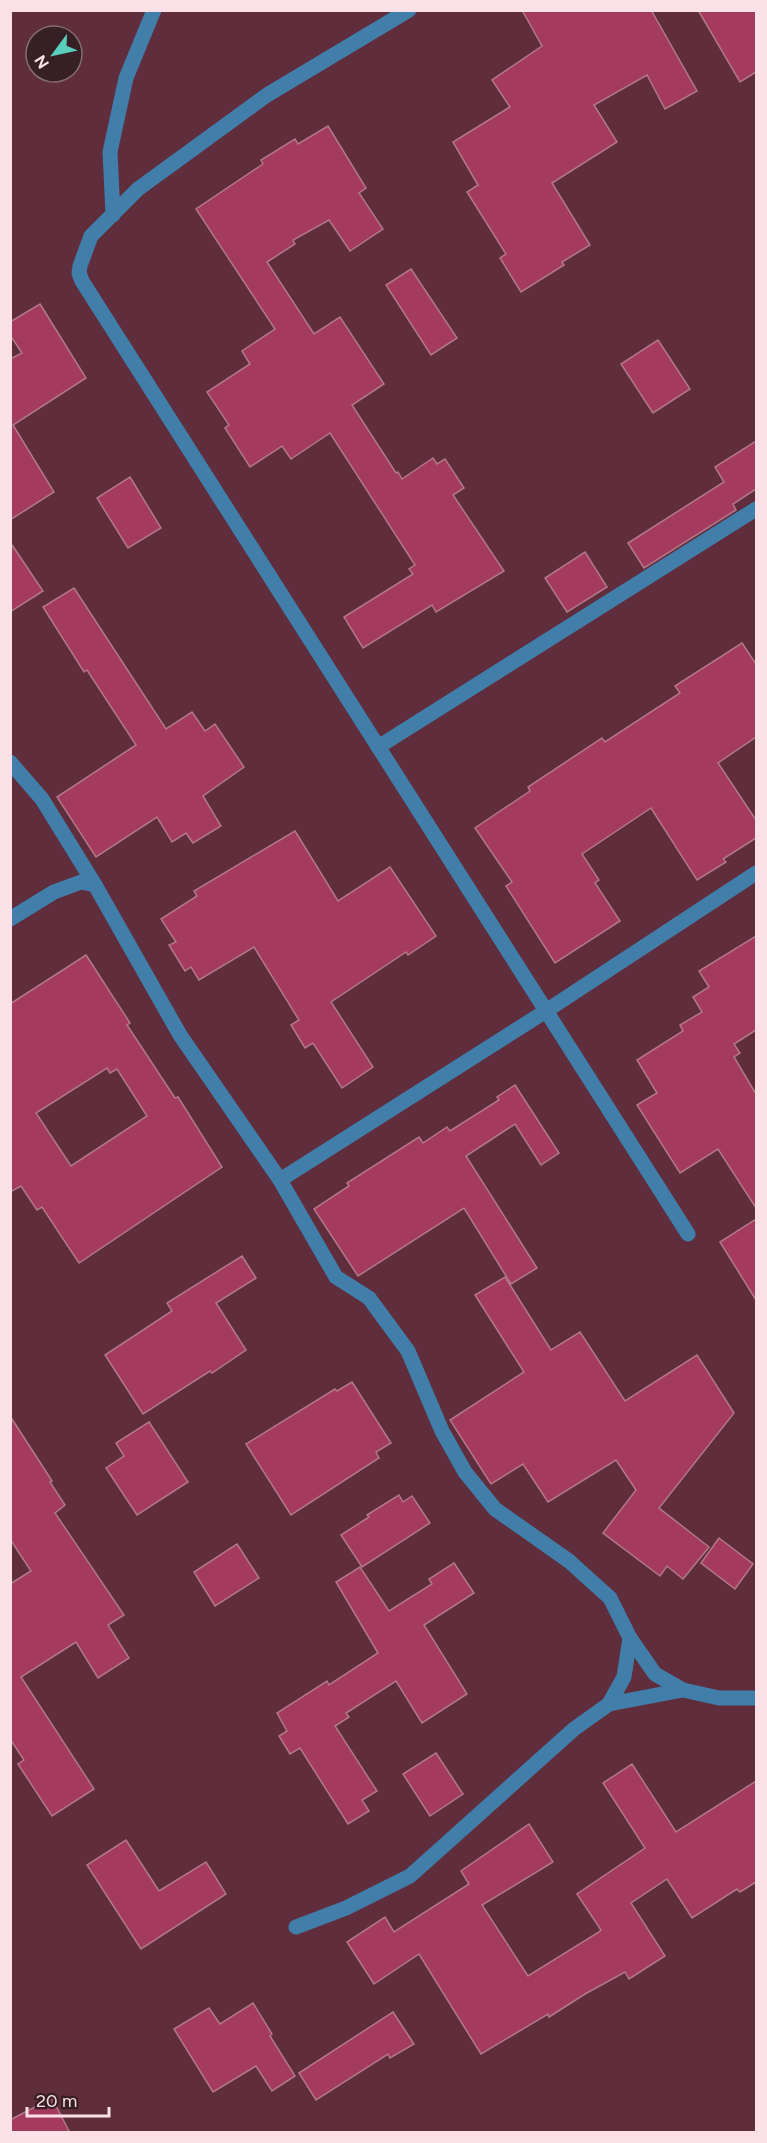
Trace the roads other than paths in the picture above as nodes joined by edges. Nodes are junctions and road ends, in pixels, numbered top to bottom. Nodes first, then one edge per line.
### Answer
1 (154, 10) edge
2 (409, 10) edge
3 (113, 215) junction
4 (756, 509) edge
5 (378, 747) junction
6 (10, 762) edge
7 (756, 873) edge
8 (95, 885) junction
9 (10, 919) edge
10 (546, 1011) junction
11 (280, 1180) junction
12 (688, 1234) dead end
13 (630, 1638) junction
14 (683, 1690) junction
15 (756, 1698) edge
16 (609, 1704) junction
17 (296, 1927) dead end

1 - 3 street
2 - 3 street
3 - 5 street
4 - 5 street
5 - 10 street
6 - 8 street
7 - 10 street
8 - 9 street
8 - 11 street
10 - 11 street
10 - 12 street
11 - 13 street
13 - 14 street
13 - 16 street
14 - 15 street
14 - 16 street
16 - 17 street

